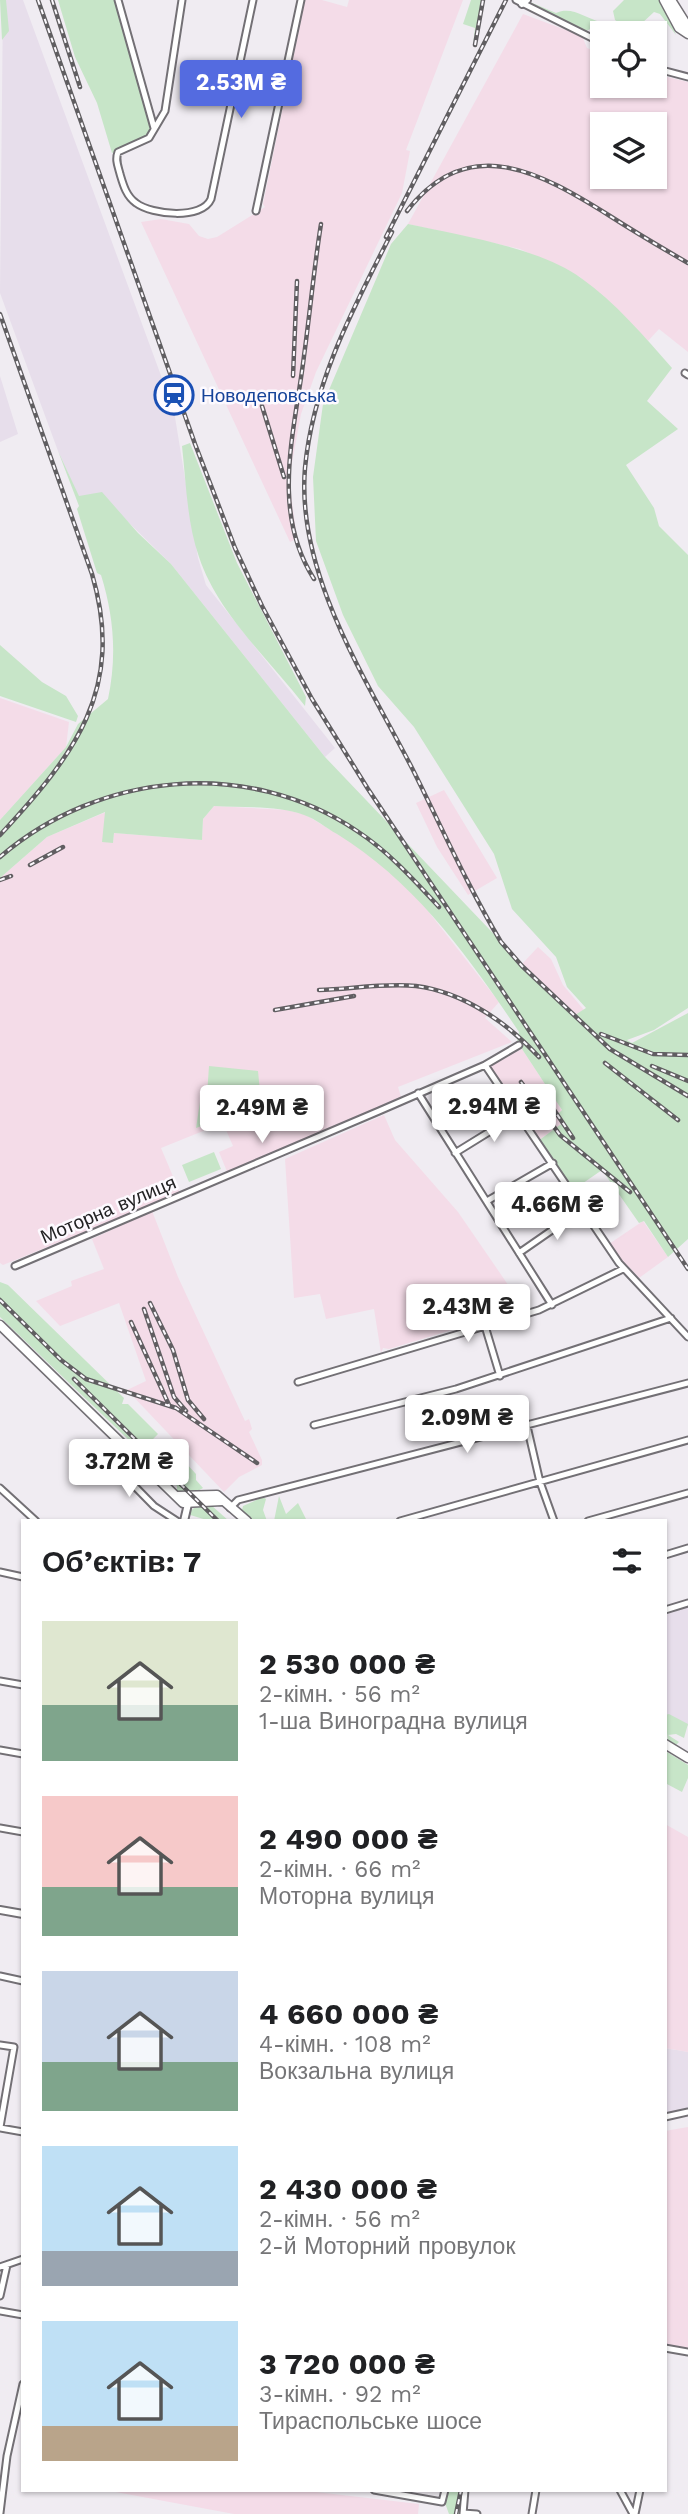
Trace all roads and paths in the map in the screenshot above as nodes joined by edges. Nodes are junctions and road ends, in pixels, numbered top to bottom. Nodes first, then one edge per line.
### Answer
1 (118, 0) edge
2 (182, 0) edge
3 (253, 0) edge
4 (301, 0) edge
5 (664, 0) edge
6 (671, 0) edge
7 (522, 1) edge
8 (688, 27) edge
9 (688, 34) edge
10 (590, 37) edge
11 (667, 71) edge
12 (688, 77) edge
13 (154, 128) dead end
14 (256, 211) dead end
15 (519, 1045) dead end
16 (485, 1065) junction
17 (418, 1093) junction
18 (518, 1114) junction
19 (456, 1153) junction
20 (553, 1163) junction
21 (487, 1201) junction
22 (581, 1210) junction
23 (519, 1253) junction
24 (15, 1266) dead end
25 (623, 1269) junction
26 (552, 1305) junction
27 (671, 1318) junction
28 (0, 1325) edge
29 (485, 1326) junction
30 (688, 1337) edge
31 (499, 1376) junction
32 (298, 1382) dead end
33 (688, 1383) edge
34 (314, 1425) dead end
35 (527, 1426) junction
36 (688, 1440) edge
37 (101, 1452) dead end
38 (540, 1482) junction
39 (0, 1488) edge
40 (688, 1493) edge
41 (188, 1501) junction
42 (230, 1508) junction
43 (34, 1519) edge
44 (174, 1519) edge
45 (184, 1519) edge
46 (244, 1519) edge
47 (407, 1519) edge
48 (553, 1519) edge
49 (595, 1519) edge
50 (688, 1548) edge
51 (667, 1554) edge
52 (0, 1572) edge
53 (21, 1577) edge
54 (688, 1603) edge
55 (667, 1609) edge
56 (0, 1681) edge
57 (21, 1685) edge
58 (667, 1745) edge
59 (0, 1750) edge
60 (21, 1754) edge
61 (688, 1758) edge
62 (0, 1828) edge
63 (21, 1832) edge
64 (0, 1910) edge
65 (21, 1914) edge
66 (0, 1976) edge
67 (21, 1981) edge
68 (0, 2045) edge
69 (688, 2112) edge
70 (667, 2117) edge
71 (0, 2128) edge
72 (21, 2132) edge
73 (21, 2260) edge
74 (3, 2266) edge
75 (0, 2296) edge
76 (0, 2311) edge
77 (21, 2315) edge
78 (667, 2349) edge
79 (688, 2352) edge
80 (21, 2394) edge
81 (13, 2435) junction
82 (21, 2437) edge
83 (4, 2455) edge
84 (406, 2492) edge
85 (444, 2492) edge
86 (465, 2492) edge
87 (536, 2492) edge
88 (621, 2492) edge
89 (640, 2492) edge
90 (0, 2513) edge
91 (463, 2514) edge
92 (477, 2514) edge
93 (532, 2514) edge
94 (634, 2514) edge

1 - 13 street
2 - 3 street
4 - 14 street
5 - 9 main road
6 - 8 main road
7 - 10 street
11 - 12 street
15 - 16 street, Моторна вулиця
16 - 17 street, Моторна вулиця
16 - 18 street
17 - 19 street
17 - 24 street, Моторна вулиця
18 - 19 street
18 - 20 street
19 - 21 street
20 - 21 street
20 - 22 street
21 - 23 street
22 - 23 street
22 - 25 street
23 - 26 street
25 - 26 street
25 - 27 street
26 - 29 street
27 - 30 street
27 - 31 street
28 - 41 main road
29 - 31 street
29 - 32 street
31 - 34 street
33 - 35 street
35 - 38 street
35 - 42 street
36 - 38 street
37 - 44 street
38 - 47 street
38 - 48 street
39 - 43 street
40 - 49 street
41 - 42 main road
41 - 45 street
42 - 46 main road
50 - 51 street
52 - 53 street
54 - 55 street
56 - 57 street
58 - 61 main road
59 - 60 street
62 - 63 street
64 - 65 street
66 - 67 street
68 - 71 street
69 - 70 street
71 - 72 street
73 - 74 street
74 - 75 street
76 - 77 street
78 - 79 street
80 - 81 street
81 - 82 street
81 - 83 street
83 - 90 street
84 - 85 street
86 - 91 street
87 - 93 street
88 - 94 street
89 - 94 street
91 - 92 street

